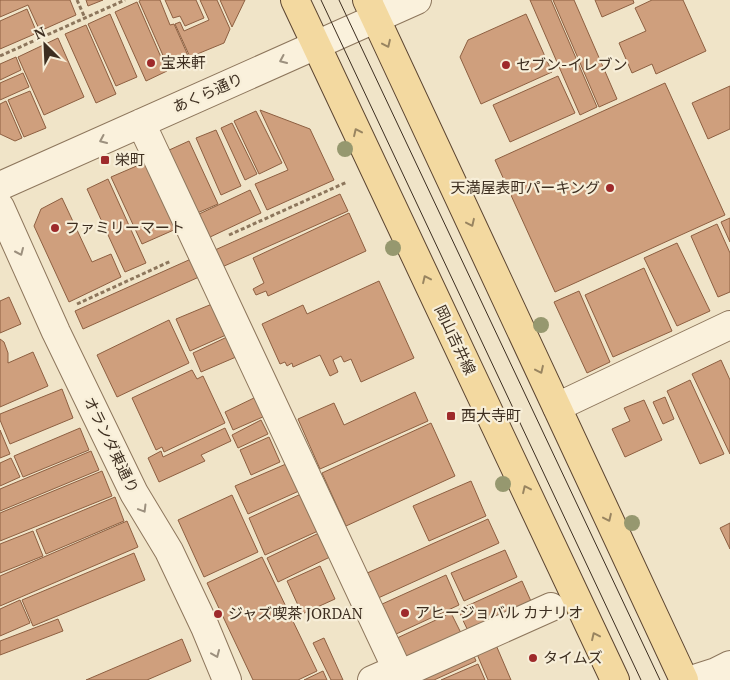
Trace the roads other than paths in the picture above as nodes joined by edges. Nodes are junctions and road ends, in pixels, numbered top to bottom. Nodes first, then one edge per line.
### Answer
1 (295, 0) edge
2 (417, 0) edge
3 (371, 9) edge
4 (316, 45) junction
5 (141, 123) junction
6 (0, 186) edge
7 (0, 207) edge
8 (730, 325) edge
9 (557, 408) junction
10 (552, 607) dead end
11 (730, 665) edge
12 (392, 676) edge
13 (227, 680) edge
14 (615, 680) edge
15 (684, 680) edge
16 (691, 680) edge

1 - 4 main road, 岡山吉井線
2 - 3 street, あくら通り
3 - 4 street, あくら通り
3 -> 9 main road
4 -> 5 street, あくら通り
14 -> 4 main road, 岡山吉井線
5 -> 6 street, あくら通り
5 - 12 street
7 -> 13 street, オランダ東通り
8 - 9 street
9 -> 15 main road
10 - 12 street
11 - 16 street

